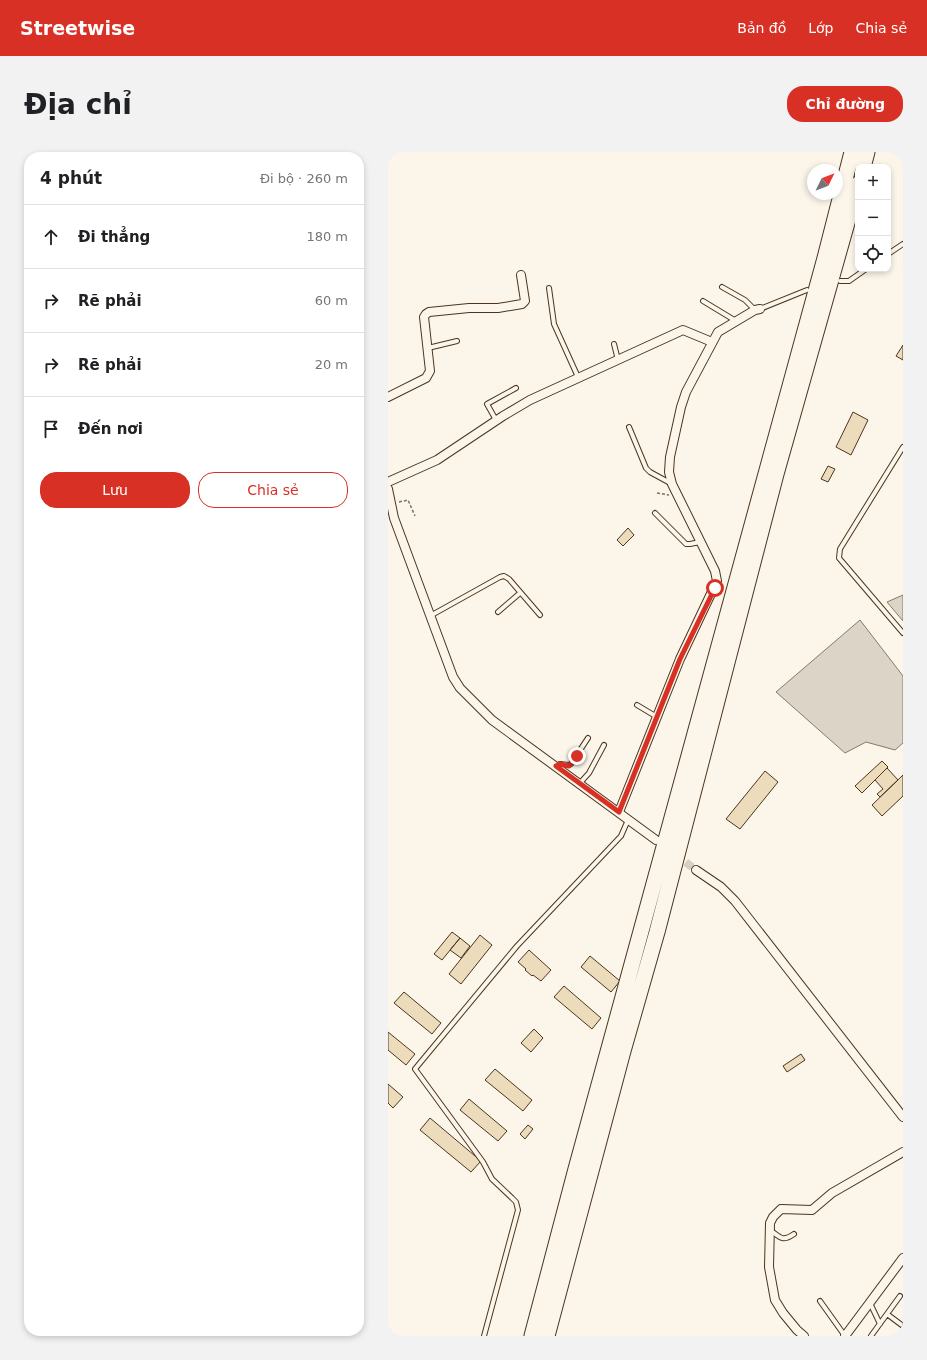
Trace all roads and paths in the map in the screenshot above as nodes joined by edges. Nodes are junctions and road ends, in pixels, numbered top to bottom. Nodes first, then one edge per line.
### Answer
1 (852, 152) edge
2 (867, 152) edge
3 (864, 164) edge
4 (855, 195) edge
5 (903, 244) edge
6 (891, 252) edge
7 (862, 272) edge
8 (521, 275) dead end
9 (840, 281) dead end
10 (722, 287) dead end
11 (549, 288) dead end
12 (807, 290) dead end
13 (703, 301) dead end
14 (758, 309) junction
15 (736, 321) junction
16 (457, 341) dead end
17 (712, 342) junction
18 (614, 344) dead end
19 (427, 348) junction
20 (618, 360) junction
21 (579, 378) junction
22 (516, 388) dead end
23 (388, 397) edge
24 (496, 420) junction
25 (629, 426) dead end
26 (903, 447) edge
27 (388, 482) edge
28 (672, 484) junction
29 (388, 489) edge
30 (391, 504) junction
31 (655, 513) dead end
32 (415, 516) dead end
33 (391, 519) edge
34 (700, 542) junction
35 (520, 593) junction
36 (498, 612) dead end
37 (540, 615) dead end
38 (430, 616) junction
39 (903, 633) edge
40 (637, 706) dead end
41 (657, 717) junction
42 (588, 738) dead end
43 (604, 745) dead end
44 (556, 766) junction
45 (580, 783) junction
46 (619, 812) junction
47 (628, 820) junction
48 (656, 840) dead end
49 (696, 870) tunnel mouth
50 (903, 1117) edge
51 (903, 1152) edge
52 (770, 1230) junction
53 (794, 1234) dead end
54 (903, 1258) edge
55 (900, 1296) dead end
56 (820, 1301) dead end
57 (870, 1303) junction
58 (887, 1314) junction
59 (880, 1324) junction
60 (903, 1326) edge
61 (484, 1336) edge
62 (532, 1336) edge
63 (547, 1336) edge
64 (804, 1336) edge
65 (845, 1336) edge
66 (871, 1336) edge

1 - 62 highway
2 - 3 highway
4 - 63 highway
5 - 6 lane
7 - 9 lane
8 - 19 street
10 - 14 lane
11 - 21 lane
12 - 14 lane
13 - 15 lane
14 - 15 street
15 - 17 street
16 - 19 lane
17 - 20 street
17 - 28 street
18 - 20 lane
19 - 23 street
20 - 21 street
21 - 24 street
22 - 24 lane
24 - 27 street
25 - 28 lane
26 - 39 lane
28 - 34 street
29 - 30 street
30 - 32 path
30 - 33 street
31 - 34 lane
33 - 38 street
34 - 41 street
35 - 36 lane
35 - 37 lane
35 - 38 lane
38 - 44 street
40 - 41 lane
41 - 46 street
42 - 44 lane
43 - 45 lane
44 - 45 street
45 - 46 street
46 - 47 street
47 - 48 street
47 - 61 lane
49 - 50 street
51 - 52 street
52 - 53 lane
52 - 64 street
54 - 57 street
55 - 58 lane
56 - 65 lane
57 - 59 lane
57 - 65 street
58 - 59 lane
58 - 60 lane
59 - 66 lane

